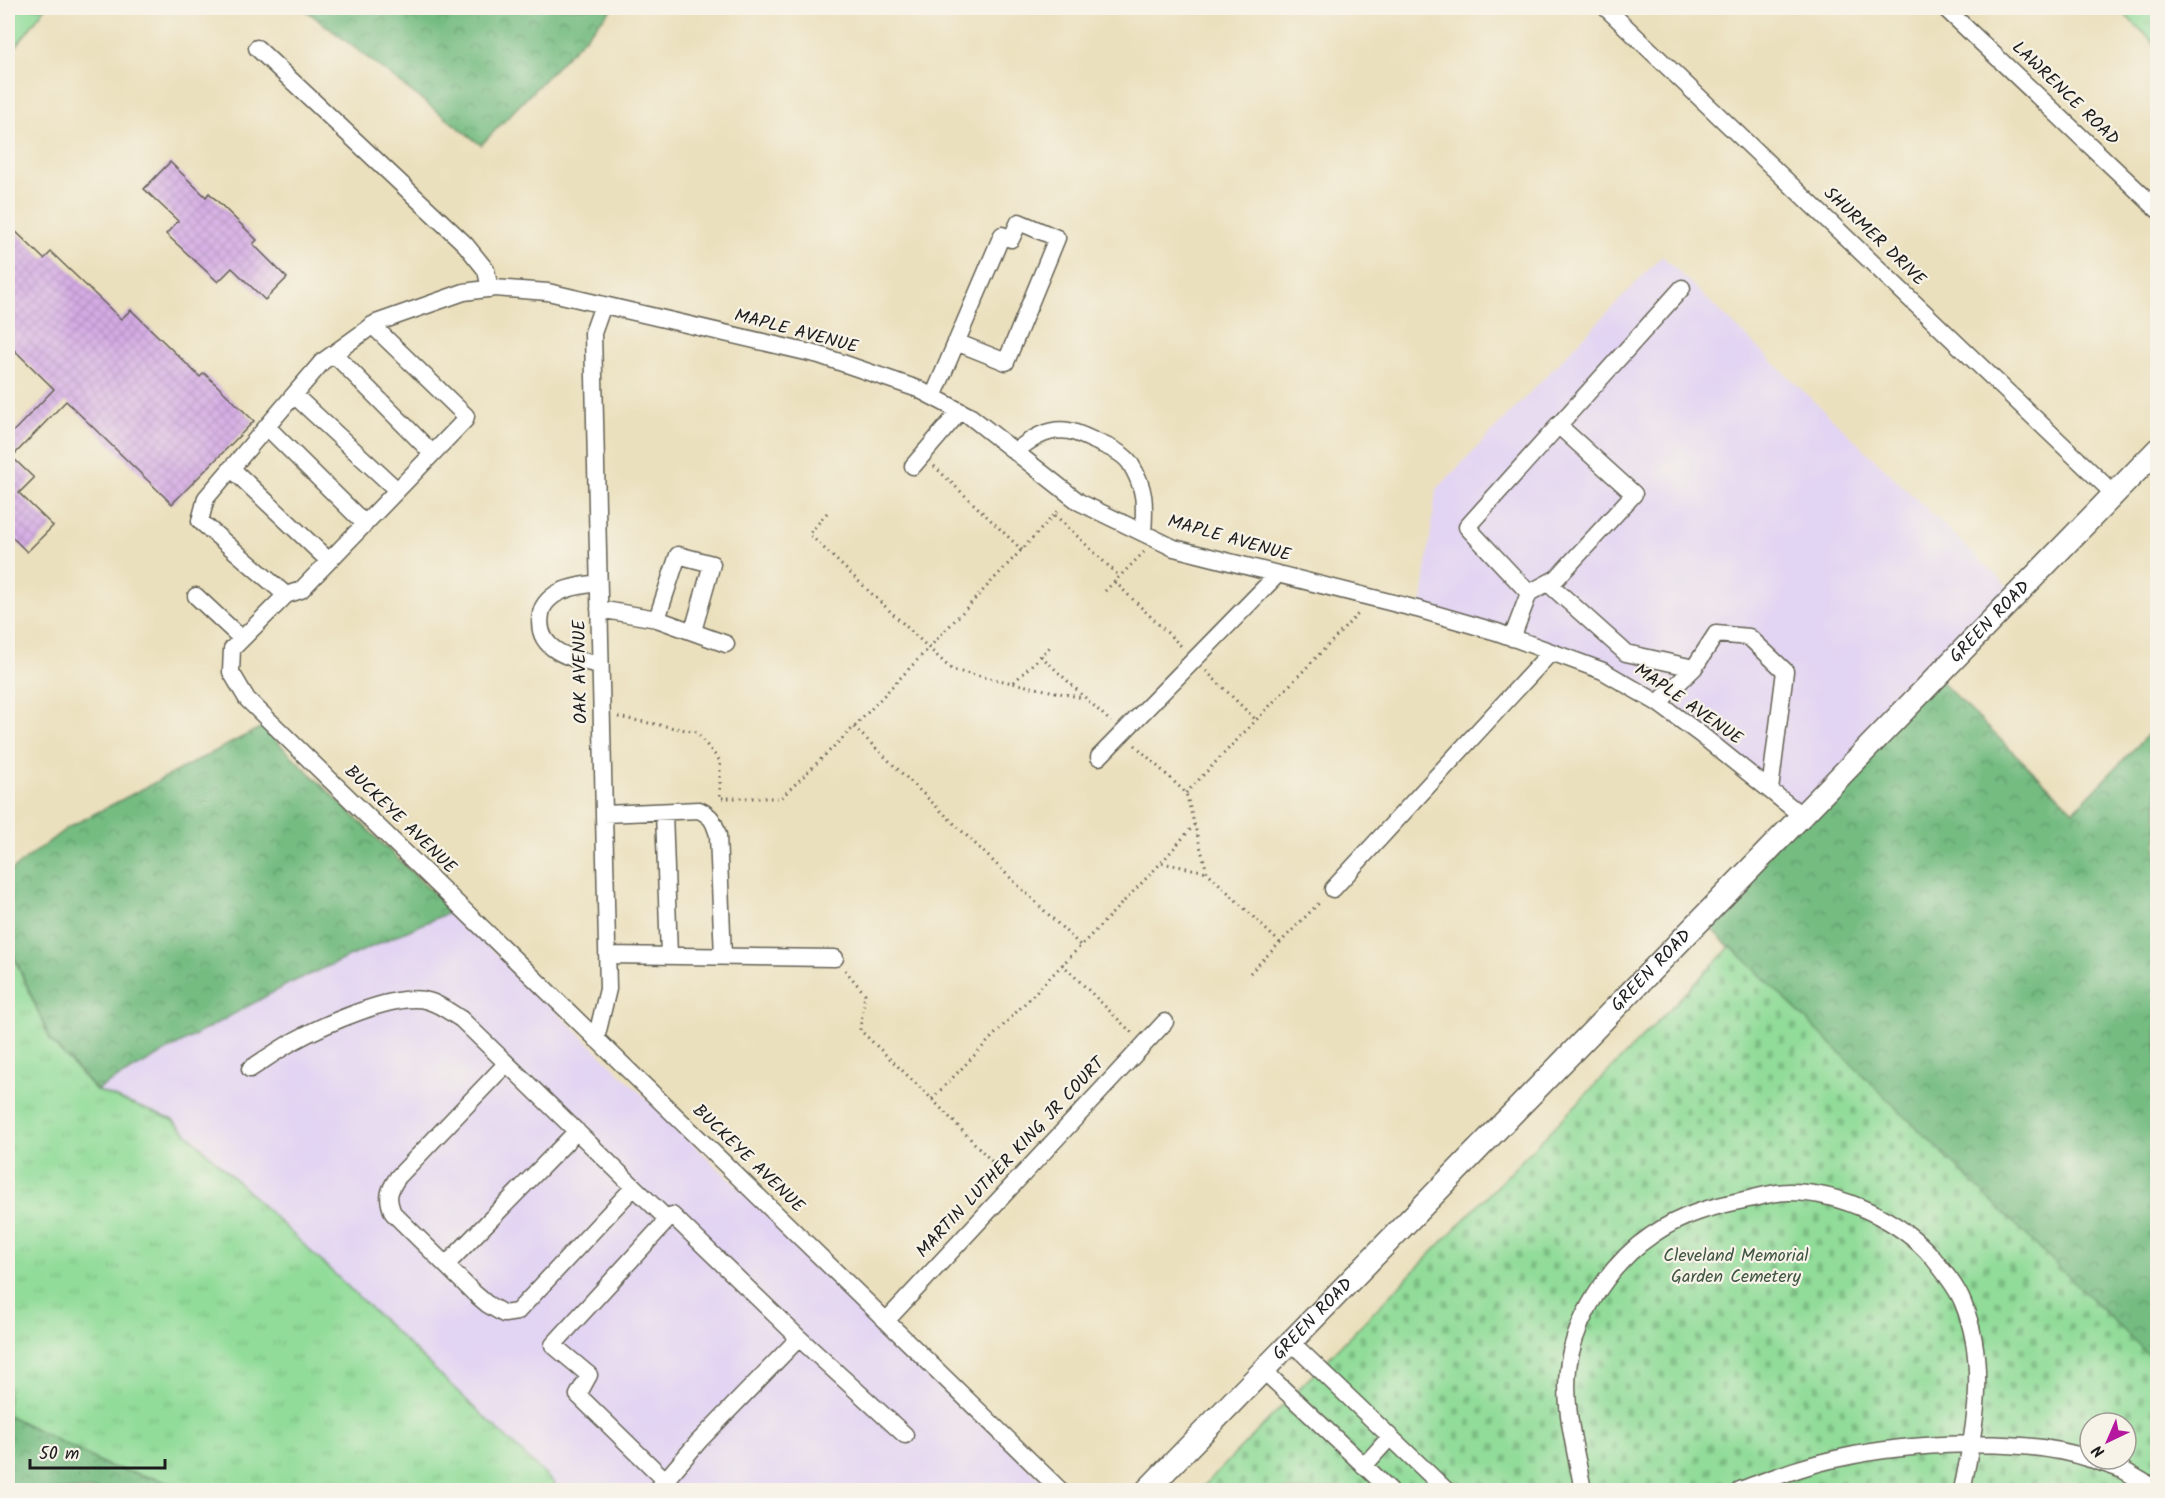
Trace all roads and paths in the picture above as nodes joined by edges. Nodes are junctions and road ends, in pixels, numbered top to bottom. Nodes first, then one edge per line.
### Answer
1 (1606, 8) edge
2 (1945, 8) edge
3 (257, 48) dead end
4 (2157, 210) edge
5 (1682, 288) dead end
6 (490, 289) junction
7 (603, 305) junction
8 (372, 325) junction
9 (956, 342) junction
10 (334, 354) junction
11 (294, 395) junction
12 (933, 397) junction
13 (960, 411) junction
14 (1558, 425) junction
15 (267, 427) junction
16 (2157, 450) edge
17 (1015, 452) junction
18 (432, 453) junction
19 (918, 460) joint
20 (231, 468) junction
21 (398, 490) junction
22 (2114, 494) junction
23 (1072, 497) junction
24 (827, 513) dead end
25 (1055, 515) junction
26 (365, 524) junction
27 (1149, 536) junction
28 (1022, 550) junction
29 (329, 561) junction
30 (1278, 574) junction
31 (1120, 577) junction
32 (598, 583) junction
33 (1548, 583) junction
34 (1105, 591) dead end
35 (1529, 593) junction
36 (286, 595) junction
37 (196, 596) dead end
38 (1374, 598) junction
39 (600, 609) junction
40 (657, 620) junction
41 (693, 631) junction
42 (1512, 638) junction
43 (242, 639) junction
44 (726, 644) dead end
45 (1051, 646) dead end
46 (929, 648) junction
47 (1551, 652) junction
48 (600, 665) junction
49 (1694, 668) junction
50 (1013, 683) junction
51 (1085, 698) dead end
52 (1658, 703) junction
53 (601, 713) junction
54 (854, 727) junction
55 (1099, 757) dead end
56 (1770, 790) junction
57 (664, 812) junction
58 (604, 814) junction
59 (1802, 816) junction
60 (1194, 825) junction
61 (1161, 863) junction
62 (1207, 872) junction
63 (1332, 889) joint
64 (1280, 943) junction
65 (1080, 945) junction
66 (607, 955) junction
67 (669, 956) junction
68 (723, 957) junction
69 (835, 958) joint
70 (1062, 964) junction
71 (1250, 973) dead end
72 (1165, 1022) dead end
73 (596, 1039) junction
74 (1144, 1045) junction
75 (506, 1064) junction
76 (250, 1070) dead end
77 (932, 1099) junction
78 (576, 1131) junction
79 (1014, 1184) junction
80 (634, 1187) junction
81 (668, 1220) junction
82 (446, 1265) junction
83 (886, 1321) junction
84 (799, 1338) junction
85 (1291, 1342) junction
86 (1264, 1371) junction
87 (905, 1435) dead end
88 (1390, 1437) junction
89 (1971, 1445) junction
90 (2078, 1455) edge
91 (1364, 1466) junction
92 (2125, 1471) edge
93 (661, 1485) edge
94 (1060, 1491) edge
95 (1147, 1491) edge
96 (1390, 1491) edge
97 (1446, 1491) edge
98 (1583, 1491) edge
99 (1740, 1491) edge
100 (1962, 1491) edge
101 (2157, 1491) edge

1 - 22 street, SHURMER DRIVE
2 - 4 street, LAWRENCE ROAD
3 - 6 street
5 - 14 street
6 - 7 street
6 - 8 street
7 - 12 street, MAPLE AVENUE
7 - 32 street, OAK AVENUE
8 - 10 street
8 - 18 street, BUCKEYE AVENUE
9 - 9 street
9 - 12 street
10 - 11 street
10 - 18 street
11 - 15 street
11 - 21 street
12 - 13 street, MAPLE AVENUE
13 - 17 street, MAPLE AVENUE
13 - 19 street
14 - 33 street
14 - 35 street
15 - 20 street
15 - 26 street
16 - 22 main road, GREEN ROAD
17 - 23 street, MAPLE AVENUE
17 - 27 street
18 - 21 street, BUCKEYE AVENUE
19 - 28 path
20 - 29 street
20 - 36 street
21 - 26 street, BUCKEYE AVENUE
22 - 59 main road, GREEN ROAD
23 - 25 path
23 - 27 street, MAPLE AVENUE
24 - 46 path
25 - 28 path
25 - 31 path
26 - 29 street, BUCKEYE AVENUE
27 - 30 street, MAPLE AVENUE
27 - 31 path
28 - 46 path
29 - 36 street, BUCKEYE AVENUE
30 - 38 street, MAPLE AVENUE
30 - 55 street
31 - 34 path
32 - 39 street, OAK AVENUE
32 - 48 street
33 - 35 street
33 - 49 street
35 - 42 street
36 - 43 street, BUCKEYE AVENUE
37 - 43 street
38 - 42 street, MAPLE AVENUE
38 - 60 path
39 - 40 street
39 - 48 street, OAK AVENUE
40 - 41 street
40 - 41 street
41 - 44 street
42 - 47 street, MAPLE AVENUE
43 - 73 street, BUCKEYE AVENUE
45 - 50 path
46 - 50 path
46 - 54 path
47 - 52 street, MAPLE AVENUE
47 - 63 street
48 - 53 street, OAK AVENUE
49 - 52 street
49 - 56 street
50 - 51 path
52 - 56 street, MAPLE AVENUE
53 - 54 path
53 - 58 street, OAK AVENUE
54 - 65 path
56 - 59 street, MAPLE AVENUE
57 - 58 street
57 - 67 street
57 - 68 street
58 - 66 street, OAK AVENUE
59 - 85 main road, GREEN ROAD
60 - 61 path
60 - 62 path
61 - 62 path
61 - 65 path
62 - 64 path
63 - 64 path
64 - 71 path
65 - 70 path
66 - 67 street
66 - 73 street, OAK AVENUE
67 - 68 street
68 - 69 street
69 - 77 path
70 - 74 path
70 - 77 path
72 - 74 street, MARTIN LUTHER KING JR COURT
73 - 83 street, BUCKEYE AVENUE
74 - 79 street, MARTIN LUTHER KING JR COURT
75 - 76 street
75 - 78 street
75 - 82 street
77 - 79 path
78 - 80 street
78 - 82 street
79 - 83 street, MARTIN LUTHER KING JR COURT
80 - 81 street
80 - 82 street
81 - 84 street
81 - 93 street
83 - 94 street, BUCKEYE AVENUE
84 - 87 street
84 - 93 street
85 - 86 main road, GREEN ROAD
85 - 88 street
86 - 91 street
86 - 95 main road, GREEN ROAD
88 - 91 street
88 - 97 street
89 - 90 street
89 - 98 street
89 - 99 street
89 - 100 street
91 - 96 street
92 - 101 street

